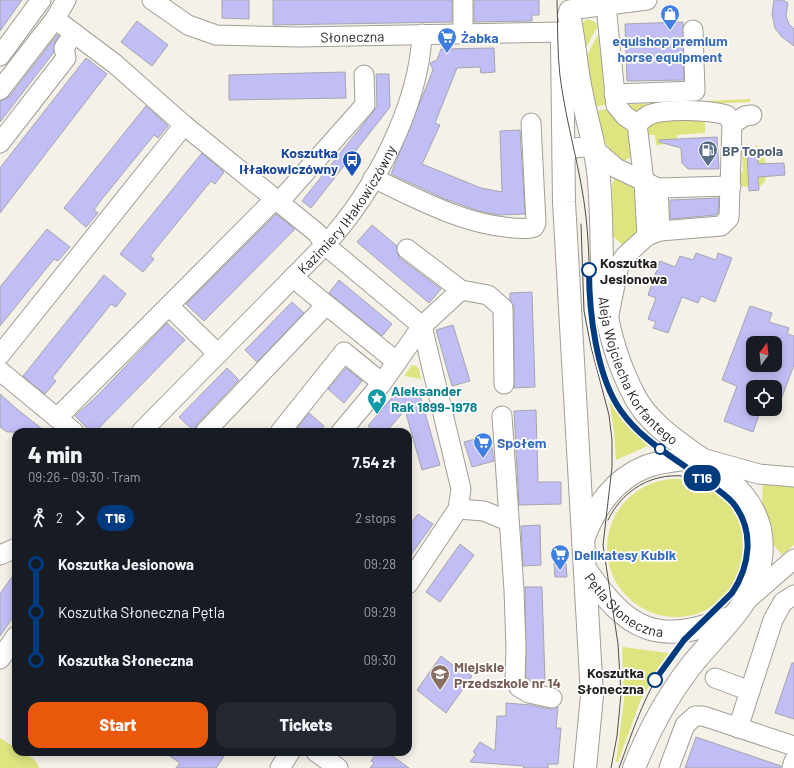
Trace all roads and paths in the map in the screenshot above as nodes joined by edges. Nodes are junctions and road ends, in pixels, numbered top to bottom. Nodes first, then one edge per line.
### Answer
1 (41, 0) edge
2 (66, 0) edge
3 (152, 0) edge
4 (462, 0) edge
5 (647, 0) edge
6 (606, 5) junction
7 (567, 14) edge
8 (55, 19) junction
9 (693, 30) dead end
10 (463, 33) junction
11 (422, 34) junction
12 (80, 37) junction
13 (0, 56) edge
14 (364, 75) dead end
15 (0, 90) edge
16 (614, 94) junction
17 (752, 115) dead end
18 (531, 122) dead end
19 (637, 124) junction
20 (732, 124) junction
21 (184, 125) junction
22 (0, 143) edge
23 (594, 149) junction
24 (562, 157) junction
25 (373, 178) junction
26 (651, 185) junction
27 (731, 186) junction
28 (277, 200) junction
29 (654, 233) junction
30 (325, 245) junction
31 (407, 249) dead end
32 (294, 276) junction
33 (461, 290) junction
34 (326, 305) junction
35 (169, 306) junction
36 (608, 318) junction
37 (422, 326) junction
38 (218, 354) junction
39 (0, 355) edge
40 (397, 362) junction
41 (0, 371) edge
42 (382, 383) junction
43 (504, 384) dead end
44 (502, 416) dead end
45 (57, 418) junction
46 (69, 428) edge
47 (145, 428) edge
48 (209, 428) edge
49 (283, 428) edge
50 (344, 428) edge
51 (699, 457) junction
52 (794, 477) edge
53 (458, 509) junction
54 (508, 521) junction
55 (583, 541) junction
56 (12, 550) edge
57 (0, 555) edge
58 (792, 565) edge
59 (584, 568) junction
60 (412, 578) edge
61 (794, 595) edge
62 (739, 609) junction
63 (12, 642) edge
64 (0, 659) edge
65 (714, 678) dead end
66 (750, 691) junction
67 (552, 698) dead end
68 (738, 728) junction
69 (794, 746) edge
70 (288, 756) edge
71 (322, 756) edge
72 (794, 761) edge
73 (280, 768) edge
74 (338, 768) edge
75 (585, 768) edge
76 (634, 768) edge
77 (669, 768) edge
78 (792, 768) edge

1 - 13 street
2 - 8 street
3 - 11 street, Słoneczna
4 - 10 street
5 - 6 street, Słoneczna
6 - 7 street, Słoneczna
6 - 16 street
7 - 10 street, Słoneczna
7 - 23 main road, Aleja Wojciecha Korfantego
7 - 24 main road
8 - 12 street
8 - 15 street
9 - 16 street
10 - 11 street, Słoneczna
11 - 25 street, Kazimiery Iłłakowiczówny
12 - 21 street
12 - 22 street
14 - 28 street
16 - 19 street
17 - 20 street
18 - 25 street
19 - 20 street
19 - 26 street
20 - 27 street
21 - 28 street
21 - 39 street
23 - 24 street
23 - 26 street
23 - 36 main road, Aleja Wojciecha Korfantego
24 - 55 main road
25 - 30 street, Kazimiery Iłłakowiczówny
26 - 27 street
26 - 29 street
27 - 29 street
28 - 30 street
28 - 35 street
29 - 36 street
30 - 32 street, Kazimiery Iłłakowiczówny
30 - 37 street
31 - 33 street
32 - 34 street
32 - 38 street, Kazimiery Iłłakowiczówny
33 - 37 street
33 - 43 street
34 - 40 street
34 - 48 street
35 - 38 street
35 - 45 street
36 - 51 main road, Aleja Wojciecha Korfantego
37 - 40 street
37 - 53 street
38 - 47 street, Kazimiery Iłłakowiczówny
40 - 42 street
41 - 45 street
42 - 49 street
42 - 50 street
44 - 54 street
45 - 46 street
51 - 52 street, Aleja Wojciecha Korfantego
51 - 55 main road, Pętla Słoneczna
51 - 62 main road
53 - 54 street
53 - 60 street
54 - 67 street
55 - 59 main road, Pętla Słoneczna
56 - 57 street
58 - 62 street
59 - 62 main road, Pętla Słoneczna
59 - 75 main road
61 - 66 street
62 - 76 main road
63 - 64 street
65 - 66 street
66 - 68 street
68 - 69 street
68 - 77 street
70 - 73 street
71 - 74 street
72 - 78 street

